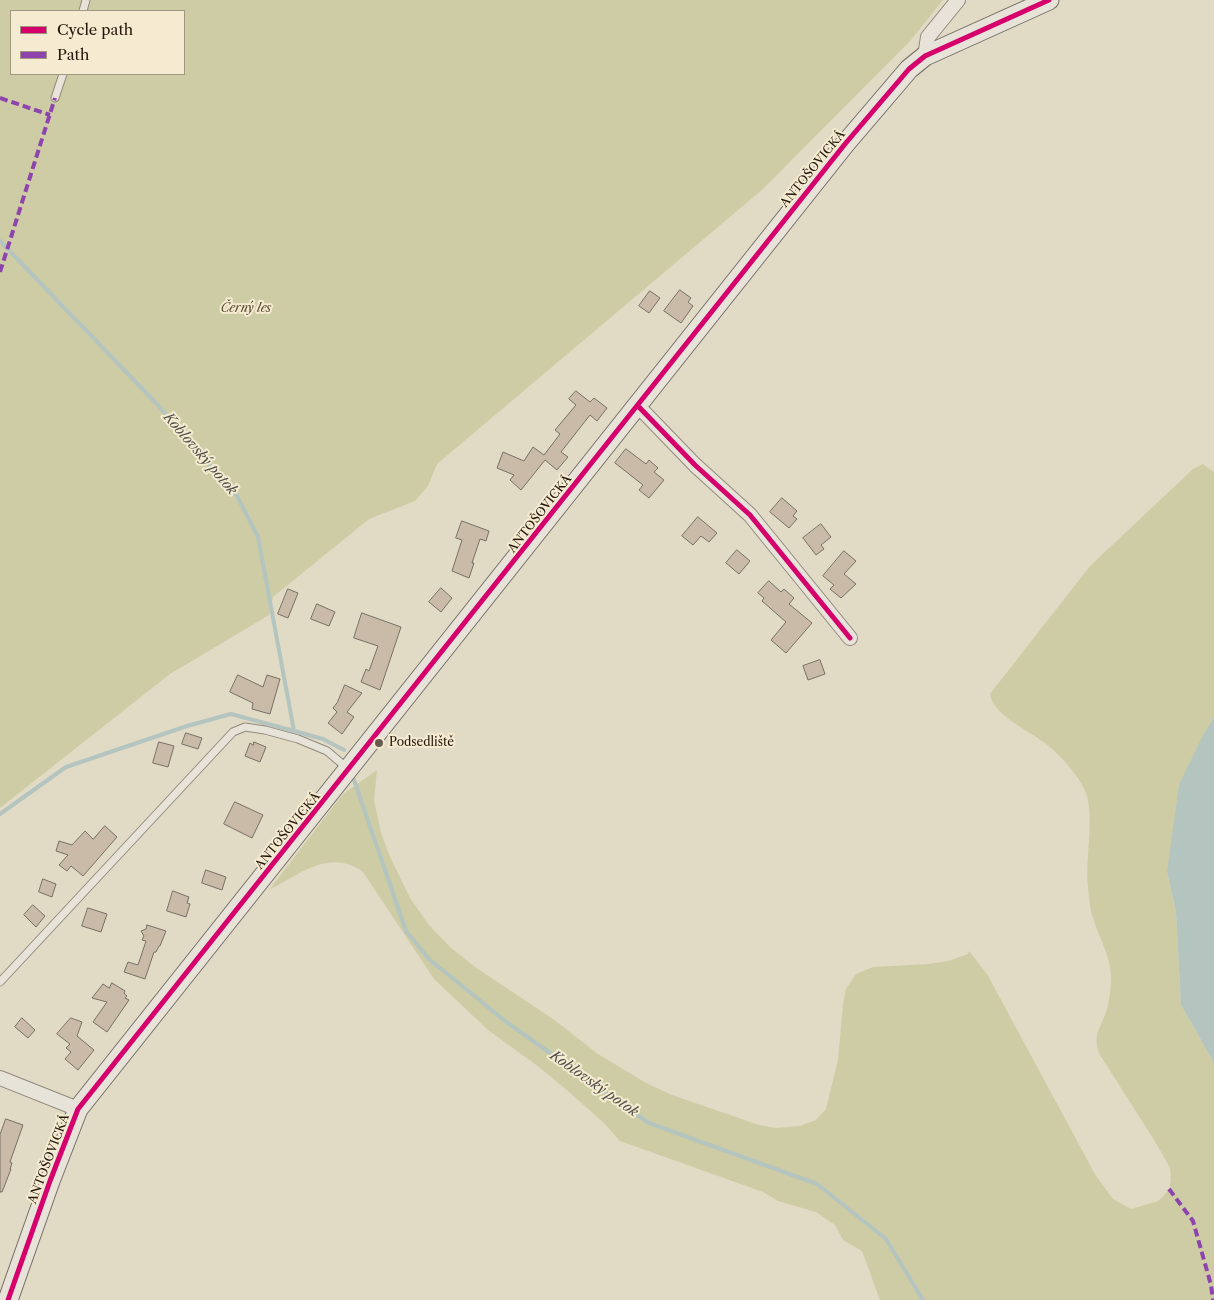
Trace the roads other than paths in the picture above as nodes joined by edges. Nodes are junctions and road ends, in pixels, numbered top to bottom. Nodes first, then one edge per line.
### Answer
1 (958, 0) edge
2 (1049, 0) edge
3 (925, 56) junction
4 (63, 75) edge
5 (55, 98) dead end
6 (638, 406) junction
7 (850, 638) dead end
8 (349, 770) junction
9 (0, 982) edge
10 (0, 1078) edge
11 (78, 1109) junction
12 (8, 1300) edge

1 - 3 street
2 - 3 street, ANTOŠOVICKÁ
3 - 6 street, ANTOŠOVICKÁ
4 - 5 lane
6 - 7 street
6 - 8 street, ANTOŠOVICKÁ
8 - 9 lane
8 - 11 street, ANTOŠOVICKÁ
10 - 11 street
11 - 12 street, ANTOŠOVICKÁ

